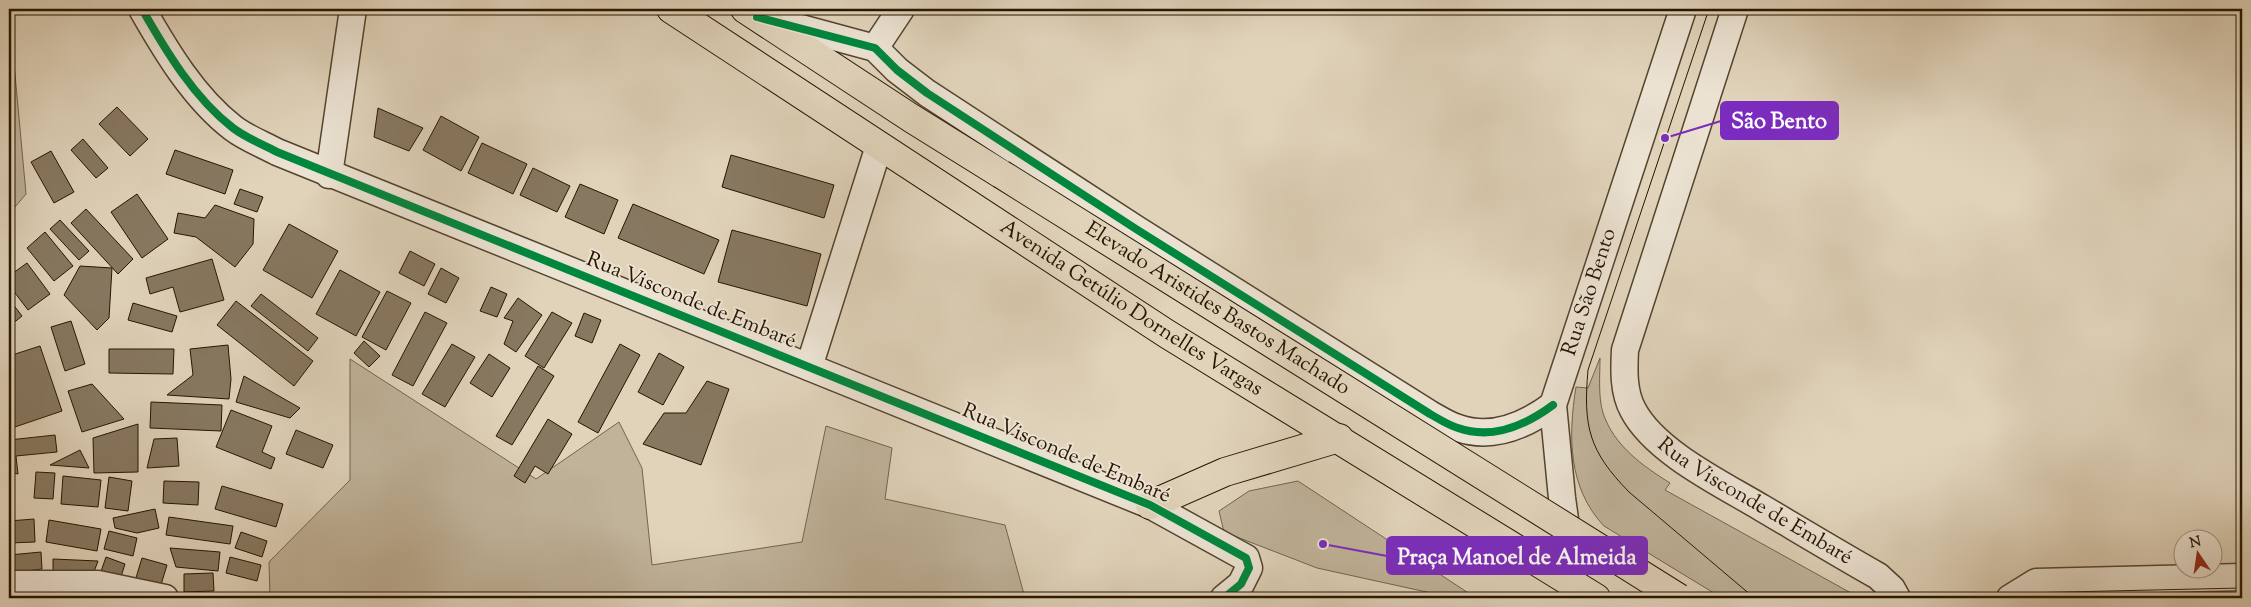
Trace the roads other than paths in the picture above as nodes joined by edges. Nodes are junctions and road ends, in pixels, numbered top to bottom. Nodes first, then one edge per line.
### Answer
1 (142, 9) edge
2 (352, 9) edge
3 (670, 9) edge
4 (901, 9) edge
5 (1683, 9) edge
6 (1735, 9) edge
7 (751, 13) edge
8 (874, 48) junction
9 (879, 146) junction
10 (329, 175) junction
11 (809, 367) junction
12 (1553, 405) junction
13 (1339, 438) junction
14 (1150, 505) junction
15 (2242, 577) edge
16 (9, 584) edge
17 (1233, 591) edge
18 (1585, 591) edge
19 (165, 598) edge
20 (1679, 598) edge
21 (1897, 598) edge
22 (2010, 598) edge

1 - 10 street, Rua Visconde de Embaré
2 - 10 street
3 - 9 main road, Avenida Getúlio Dornelles Vargas
4 - 8 street
5 - 12 street, Rua São Bento
6 - 21 street, Rua Visconde de Embaré
7 - 8 street
7 - 20 main road, Elevado Aristides Bastos Machado, bridge
8 - 12 street
9 - 11 street
9 - 13 main road, Avenida Getúlio Dornelles Vargas
10 - 11 street, Rua Visconde de Embaré
11 - 14 street, Rua Visconde de Embaré
12 - 18 street, Rua São Bento
13 - 14 main road
13 - 18 main road, Avenida Getúlio Dornelles Vargas
14 - 17 street, Rua Visconde de Embaré
15 - 22 street
16 - 19 street

